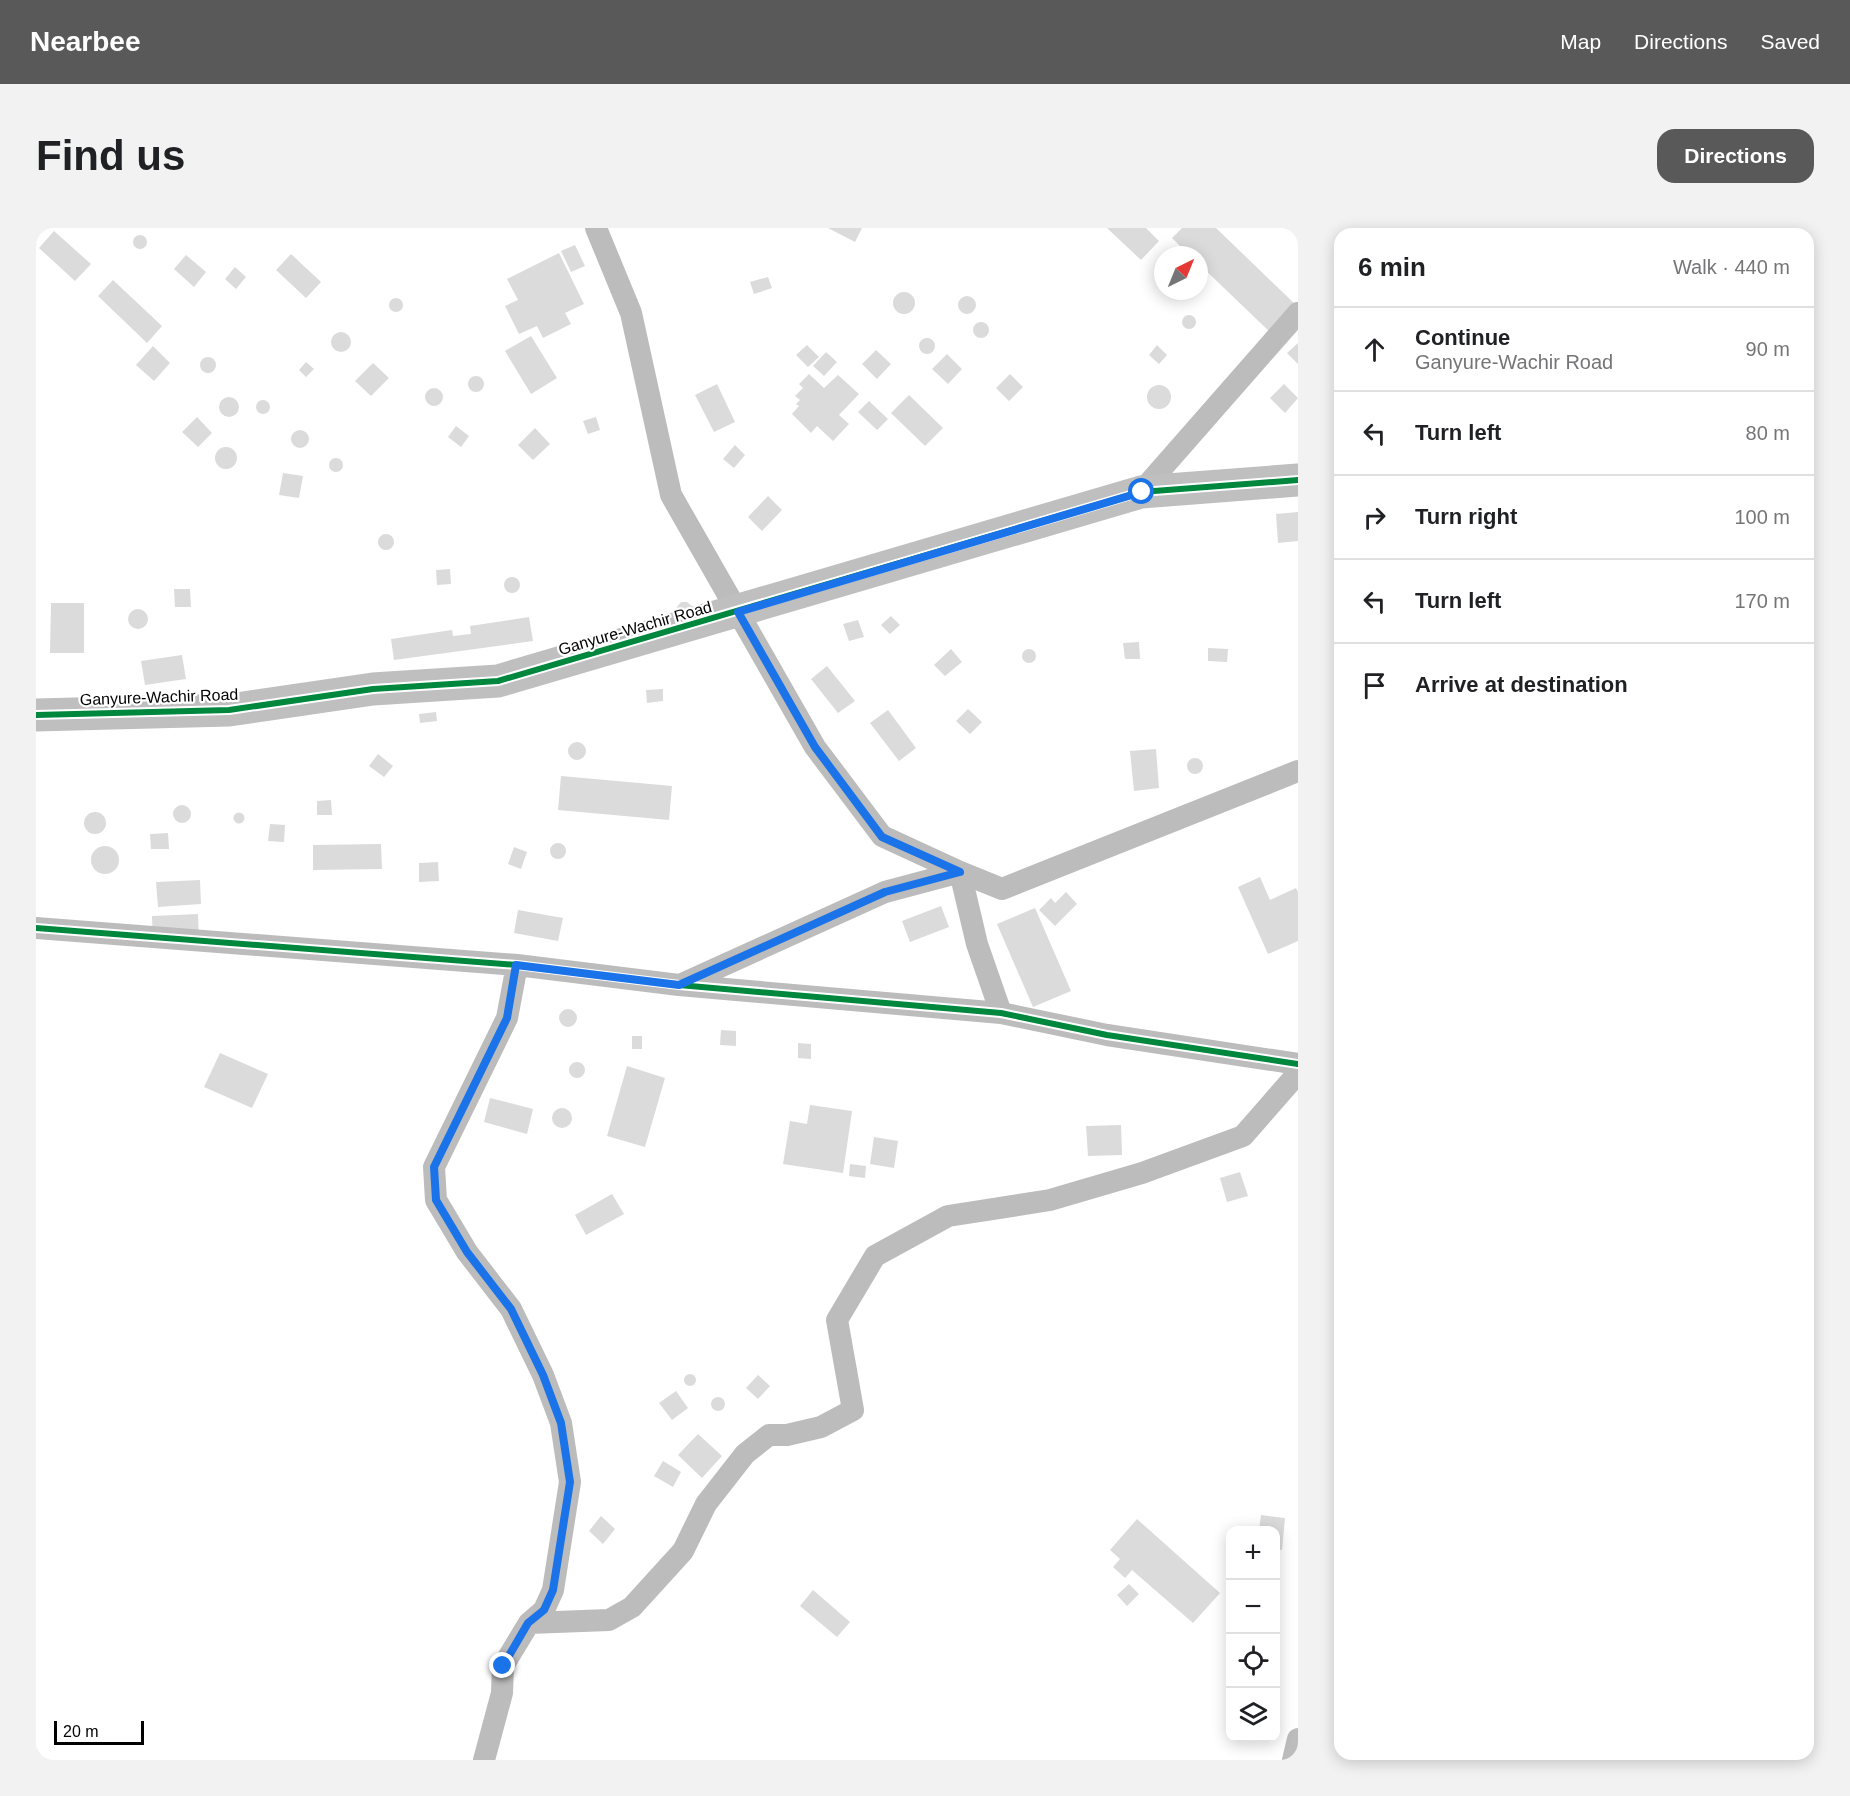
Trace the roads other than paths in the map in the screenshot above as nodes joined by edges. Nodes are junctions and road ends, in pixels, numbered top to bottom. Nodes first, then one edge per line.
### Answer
1 (596, 228) edge
2 (1298, 313) edge
3 (1298, 480) edge
4 (1142, 492) junction
5 (738, 612) junction
6 (36, 715) edge
7 (1298, 771) edge
8 (960, 872) junction
9 (36, 928) edge
10 (516, 965) junction
11 (679, 985) junction
12 (1001, 1013) junction
13 (1298, 1064) edge
14 (1298, 1073) edge
15 (528, 1623) junction
16 (1298, 1739) edge
17 (484, 1760) edge
18 (1293, 1760) edge

1 - 5 street
2 - 4 street
3 - 4 street, Ganyure-Wachir Road
4 - 5 street, Ganyure-Wachir Road
5 - 6 street, Ganyure-Wachir Road
5 - 8 street
7 - 8 street
8 - 11 street
8 - 12 street
9 - 10 street
10 - 11 street
10 - 15 street
11 - 12 street
12 - 13 street
14 - 15 street
15 - 17 street
16 - 18 street

